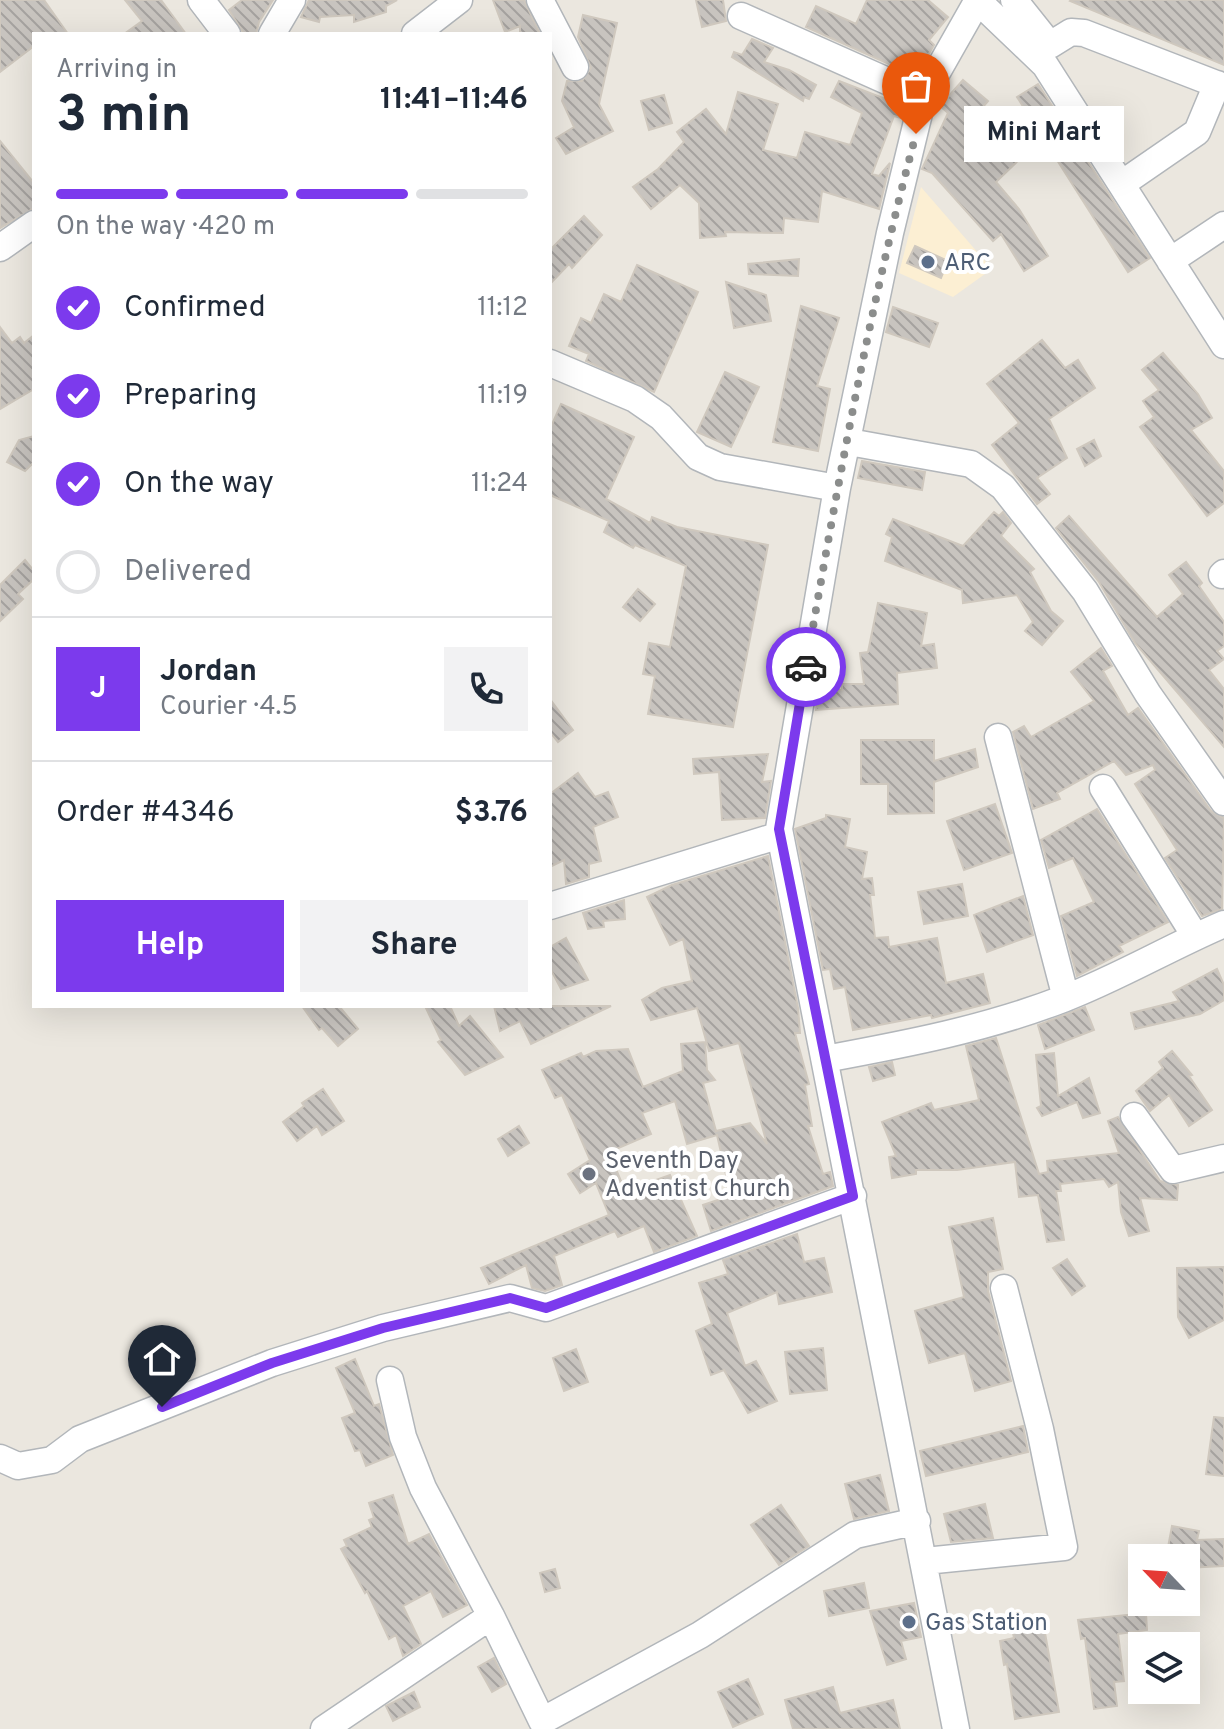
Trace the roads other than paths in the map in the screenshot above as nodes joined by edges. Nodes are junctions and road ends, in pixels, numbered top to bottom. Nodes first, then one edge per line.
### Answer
1 (201, 0) edge
2 (292, 0) edge
3 (459, 0) edge
4 (540, 0) edge
5 (978, 0) edge
6 (1012, 10) edge
7 (741, 16) dead end
8 (225, 32) edge
9 (273, 32) edge
10 (418, 32) edge
11 (575, 67) dead end
12 (1220, 86) edge
13 (923, 97) junction
14 (1123, 183) junction
15 (32, 225) edge
16 (1224, 225) edge
17 (0, 248) edge
18 (1170, 261) junction
19 (1224, 345) edge
20 (552, 364) edge
21 (849, 442) junction
22 (837, 488) junction
23 (998, 737) dead end
24 (1103, 788) dead end
25 (1224, 802) edge
26 (780, 835) junction
27 (552, 905) edge
28 (1224, 924) edge
29 (1195, 936) junction
30 (1066, 998) junction
31 (825, 1059) junction
32 (1134, 1116) dead end
33 (1224, 1158) edge
34 (850, 1183) junction
35 (1004, 1288) dead end
36 (390, 1380) dead end
37 (0, 1458) edge
38 (917, 1521) junction
39 (925, 1561) junction
40 (491, 1616) junction
41 (324, 1729) edge
42 (956, 1729) edge

1 - 8 street
2 - 9 street
3 - 10 street
4 - 11 street
5 - 6 street
5 - 13 street
6 - 12 street
6 - 14 street
7 - 13 street
12 - 14 street
13 - 21 street
14 - 18 street
15 - 17 street
16 - 18 street
18 - 19 street
20 - 22 street
21 - 22 street
21 - 25 street
22 - 26 street
23 - 30 street
24 - 29 street
26 - 27 street
26 - 31 street
28 - 29 street
29 - 30 street
30 - 31 street
31 - 34 street
32 - 33 street
34 - 37 street
34 - 38 street
35 - 39 street
36 - 40 street
38 - 39 street
38 - 40 street
39 - 42 street
40 - 41 street

